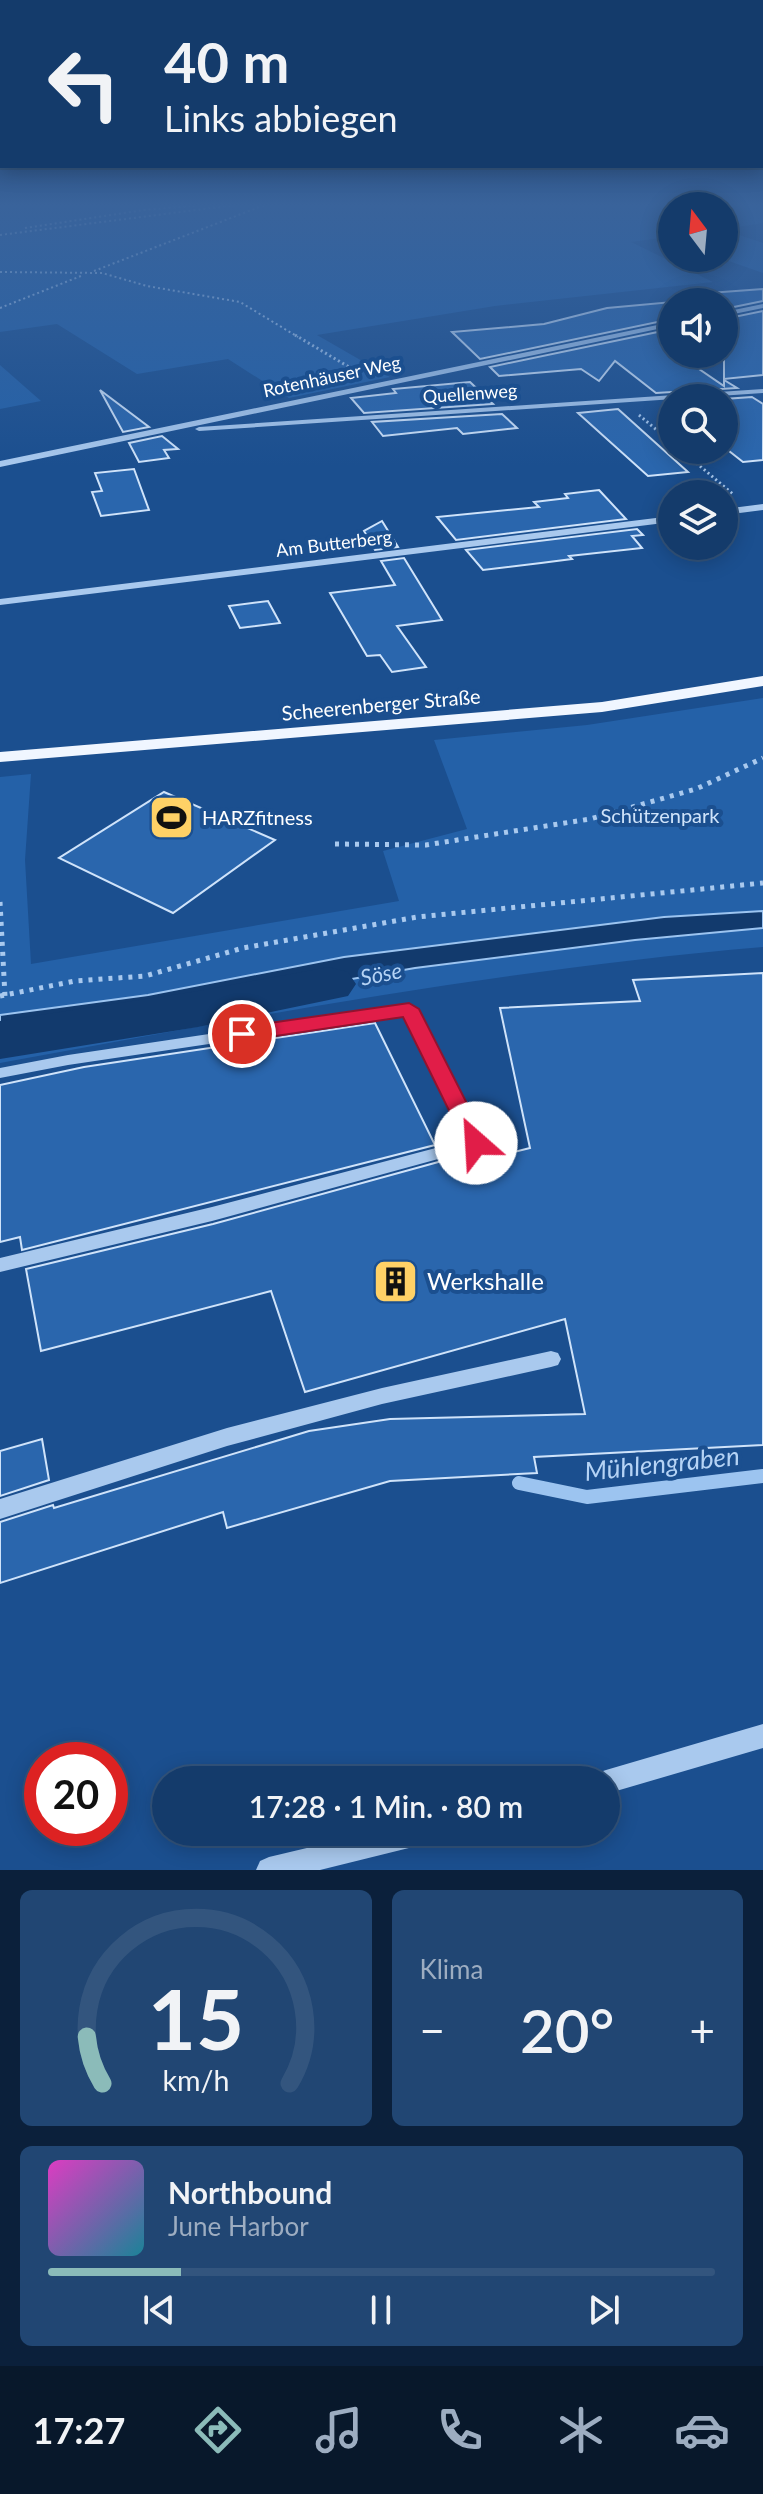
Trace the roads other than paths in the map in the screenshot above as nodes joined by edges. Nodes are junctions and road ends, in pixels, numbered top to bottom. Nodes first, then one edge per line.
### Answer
1 (763, 306) edge
2 (738, 311) edge
3 (658, 327) edge
4 (763, 391) edge
5 (179, 426) junction
6 (0, 464) edge
7 (763, 507) edge
8 (738, 510) edge
9 (658, 521) edge
10 (0, 602) edge
11 (763, 681) edge
12 (0, 757) edge
13 (0, 1073) edge
14 (0, 1265) edge
15 (551, 1359) dead end
16 (0, 1509) edge
17 (763, 1736) edge
18 (620, 1778) edge
19 (368, 1846) edge
20 (269, 1870) edge

1 - 2 street
3 - 5 street, Rotenhäuser Weg
4 - 5 street, Quellenweg
5 - 6 street, Rotenhäuser Weg
7 - 8 street
9 - 10 street, Am Butterberg
11 - 12 main road, Scheerenberger Straße
13 - 14 street
15 - 16 street
17 - 18 street
19 - 20 street

